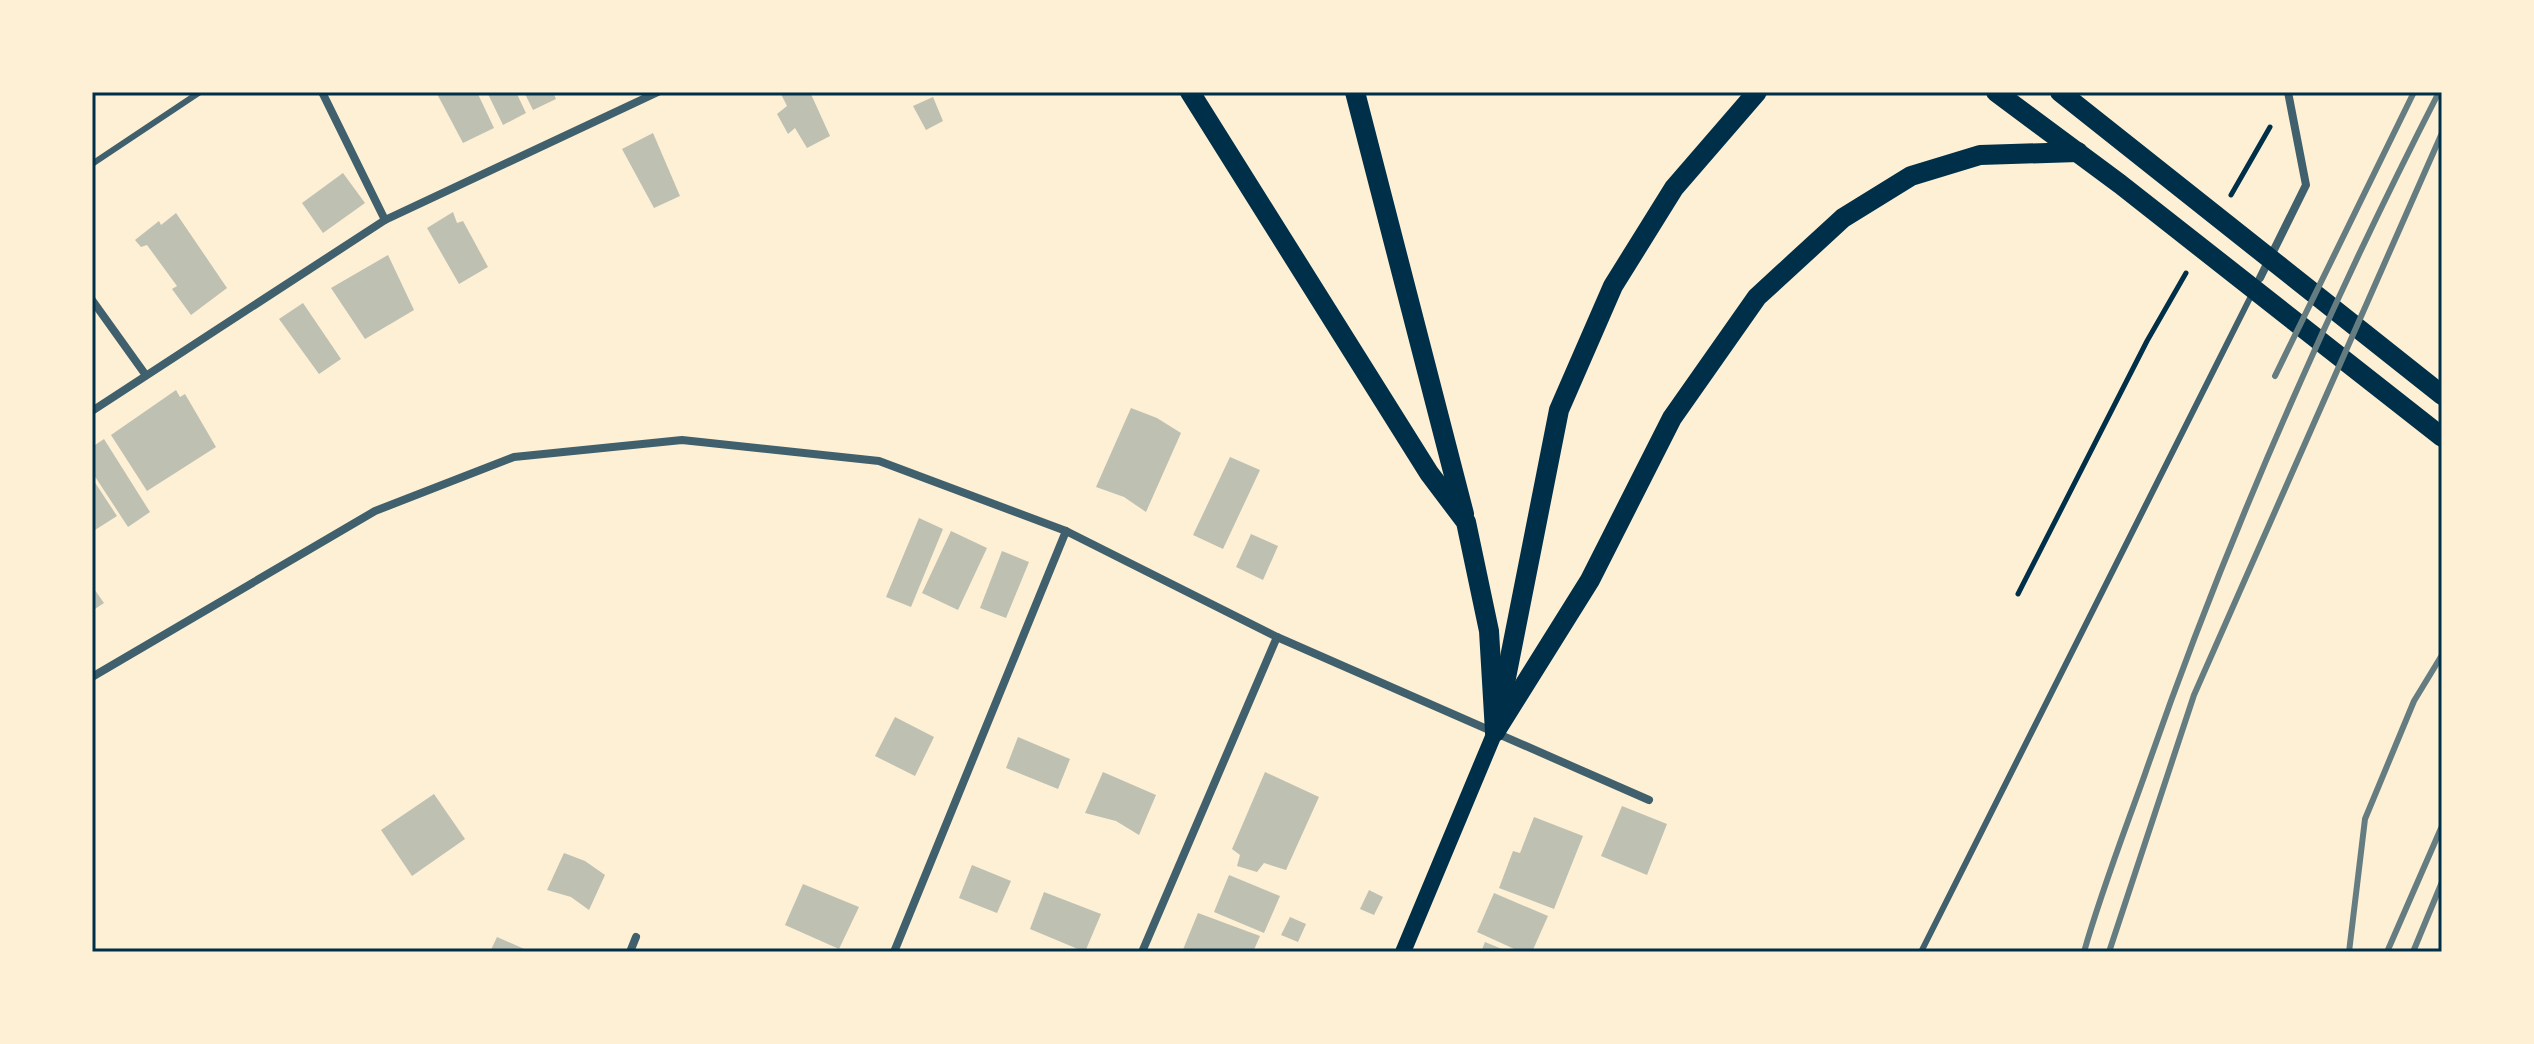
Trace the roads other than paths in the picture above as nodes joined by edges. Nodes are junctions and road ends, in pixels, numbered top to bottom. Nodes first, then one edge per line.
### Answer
1 (200, 92) edge
2 (322, 92) edge
3 (658, 92) edge
4 (1190, 92) edge
5 (1996, 92) edge
6 (2060, 92) edge
7 (2087, 92) edge
8 (2288, 93) edge
9 (1755, 94) edge
10 (1357, 98) edge
11 (2097, 122) junction
12 (2078, 152) junction
13 (92, 164) edge
14 (385, 220) junction
15 (2260, 278) joint
16 (92, 300) edge
17 (145, 374) junction
18 (2442, 395) edge
19 (92, 411) edge
20 (2442, 437) edge
21 (1466, 522) junction
22 (1066, 531) junction
23 (1277, 637) junction
24 (92, 677) edge
25 (1495, 732) junction
26 (1649, 800) dead end
27 (636, 937) dead end
28 (630, 952) edge
29 (894, 952) edge
30 (1142, 952) edge
31 (1403, 952) edge
32 (1921, 952) edge

1 - 13 lane
2 - 14 street
3 - 14 street
4 - 21 main road
5 - 12 main road
6 - 11 main road
7 - 11 main road
8 - 15 street
9 - 25 main road
10 - 21 main road
11 - 18 main road
12 - 20 main road
12 - 25 main road
14 - 17 street
15 - 32 lane
16 - 17 street
17 - 19 street
21 - 25 main road
22 - 23 street
22 - 24 street
22 - 29 street
23 - 25 street
23 - 30 street
25 - 26 street
25 - 31 main road
27 - 28 street

